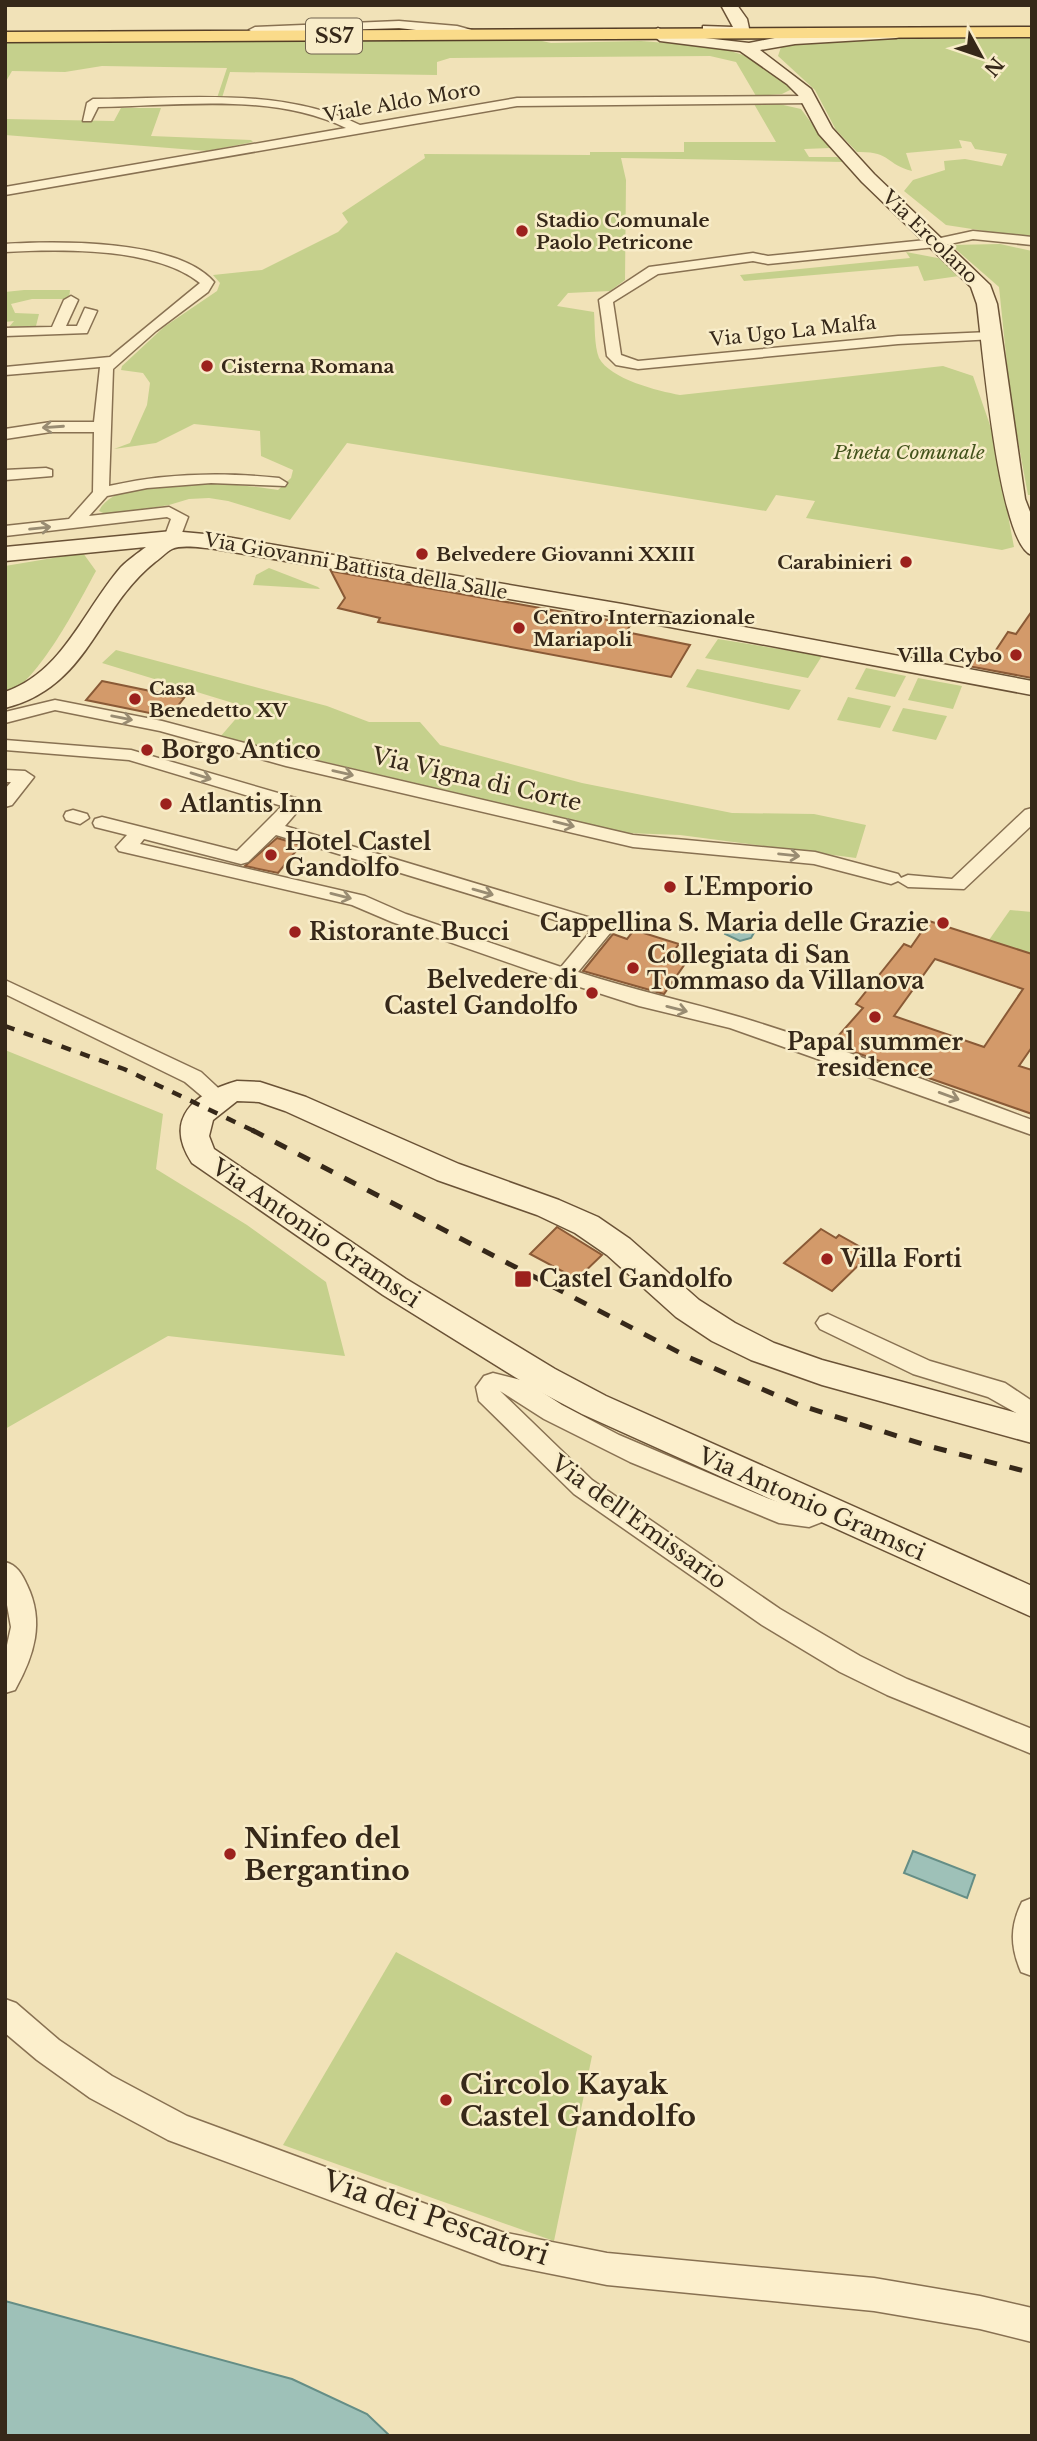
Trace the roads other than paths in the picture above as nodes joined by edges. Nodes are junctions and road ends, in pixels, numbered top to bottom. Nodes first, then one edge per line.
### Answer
1 (729, 5) edge
2 (255, 30) dead end
3 (1032, 32) edge
4 (484, 35) junction
5 (5, 37) edge
6 (750, 45) junction
7 (809, 100) junction
8 (87, 118) dead end
9 (360, 130) junction
10 (5, 191) edge
11 (1032, 242) edge
12 (936, 243) junction
13 (5, 248) edge
14 (71, 300) dead end
15 (90, 311) dead end
16 (57, 330) junction
17 (5, 332) edge
18 (990, 336) junction
19 (112, 361) junction
20 (5, 371) edge
21 (101, 427) junction
22 (5, 434) edge
23 (46, 473) dead end
24 (5, 475) edge
25 (279, 483) dead end
26 (101, 493) junction
27 (75, 522) junction
28 (5, 531) edge
29 (172, 538) junction
30 (134, 540) junction
31 (93, 543) junction
32 (1032, 548) edge
33 (5, 554) edge
34 (130, 570) junction
35 (1032, 688) edge
36 (5, 701) edge
37 (5, 718) edge
38 (14, 746) edge
39 (5, 776) edge
40 (5, 802) edge
41 (1032, 814) edge
42 (102, 823) dead end
43 (272, 828) junction
44 (140, 833) junction
45 (565, 975) junction
46 (5, 986) edge
47 (218, 1098) junction
48 (1032, 1128) edge
49 (828, 1323) dead end
50 (1032, 1413) edge
51 (1032, 1430) edge
52 (826, 1510) junction
53 (5, 1572) edge
54 (1032, 1602) edge
55 (5, 1682) edge
56 (1032, 1742) edge
57 (1032, 1911) edge
58 (1032, 1962) edge
59 (5, 2013) edge
60 (1032, 2325) edge

1 - 6 street
2 - 4 street
3 - 6 main road, SS7
4 - 5 main road, SS7
4 - 6 main road, SS7
6 - 7 street, Via Ercolano
7 - 9 street, Viale Aldo Moro
7 - 12 street, Via Ercolano
8 - 9 street
9 - 10 street, Viale Aldo Moro
11 - 12 street
12 - 18 street, Via Ercolano
12 - 18 street, Via Ugo La Malfa
13 - 19 street
14 - 16 street
15 - 16 street
16 - 17 street
18 - 32 street, Via Ercolano
19 - 20 street
19 - 21 street
21 -> 22 street
21 - 26 street
23 - 24 street
25 - 26 street
26 - 27 street
28 -> 27 street
27 - 29 street
29 - 30 street, Via Giovanni Battista della Salle
29 - 34 street
29 - 35 street, Via Giovanni Battista della Salle
30 - 31 street, Via Giovanni Battista della Salle
30 - 34 street
31 - 33 street, Via Giovanni Battista della Salle
31 - 34 street
34 - 36 street
37 -> 41 street, Via Vigna di Corte
38 -> 43 street
39 - 40 street
42 - 44 street
43 - 44 street
43 -> 45 street
44 -> 45 street
45 -> 48 street
46 - 47 street
47 - 51 street
47 - 52 street, Via Antonio Gramsci
49 - 50 street
52 - 54 street, Via Antonio Gramsci
52 - 56 street, Via dell'Emissario
53 - 55 street
57 - 58 street
59 - 60 street, Via dei Pescatori

